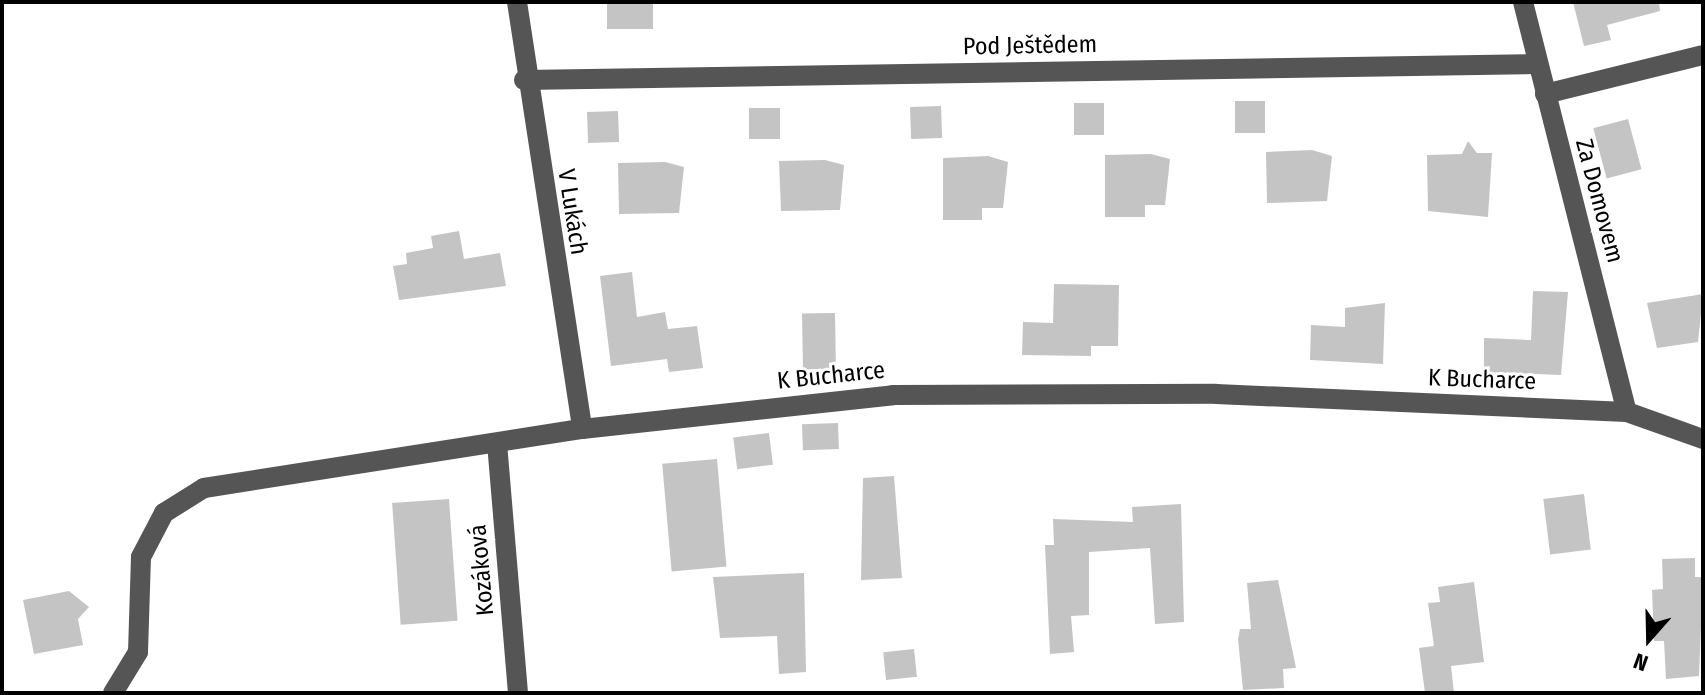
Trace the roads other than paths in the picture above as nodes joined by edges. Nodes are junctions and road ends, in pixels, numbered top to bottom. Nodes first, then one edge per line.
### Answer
1 (517, 2) edge
2 (1523, 2) edge
3 (1703, 55) edge
4 (1537, 64) junction
5 (524, 80) junction
6 (1545, 94) junction
7 (1627, 412) junction
8 (582, 429) junction
9 (1703, 439) edge
10 (497, 443) junction
11 (113, 693) edge
12 (518, 693) edge

1 - 5 street, V Lukách
2 - 4 street, Za Domovem
3 - 6 street
4 - 5 street, Pod Ještědem
4 - 6 street, Za Domovem
5 - 8 street, V Lukách
6 - 7 street, Za Domovem
7 - 8 street, K Bucharce
7 - 9 street, K Bucharce
8 - 10 street, K Bucharce
10 - 11 street, K Bucharce
10 - 12 street, Kozáková

